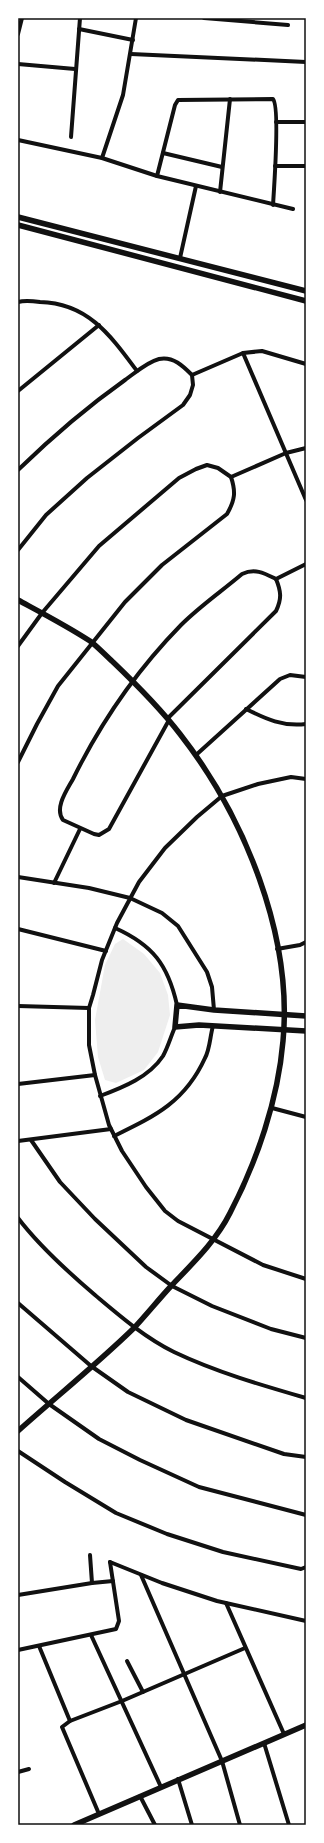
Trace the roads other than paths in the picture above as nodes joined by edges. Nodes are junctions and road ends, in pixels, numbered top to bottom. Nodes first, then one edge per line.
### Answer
1 (22, 18) edge
2 (80, 18) edge
3 (136, 18) edge
4 (204, 18) edge
5 (288, 25) dead end
6 (79, 29) junction
7 (18, 34) edge
8 (133, 40) junction
9 (131, 54) junction
10 (306, 62) edge
11 (18, 64) edge
12 (75, 69) junction
13 (230, 99) junction
14 (276, 122) junction
15 (306, 122) edge
16 (71, 137) dead end
17 (18, 140) edge
18 (163, 153) junction
19 (102, 158) junction
20 (275, 166) junction
21 (306, 166) edge
22 (222, 167) junction
23 (157, 176) junction
24 (196, 186) junction
25 (220, 192) junction
26 (273, 205) junction
27 (293, 209) dead end
28 (18, 217) edge
29 (18, 225) edge
30 (180, 258) junction
31 (306, 291) edge
32 (306, 301) edge
33 (18, 302) edge
34 (99, 326) junction
35 (243, 353) junction
36 (306, 364) edge
37 (137, 371) junction
38 (192, 375) junction
39 (18, 391) edge
40 (306, 448) edge
41 (286, 453) junction
42 (18, 470) edge
43 (232, 477) junction
44 (306, 500) edge
45 (18, 550) edge
46 (306, 564) edge
47 (276, 579) junction
48 (18, 600) edge
49 (42, 613) junction
50 (92, 642) junction
51 (18, 646) edge
52 (306, 677) edge
53 (132, 680) junction
54 (246, 709) junction
55 (168, 719) junction
56 (306, 724) edge
57 (196, 755) junction
58 (18, 762) edge
59 (306, 779) edge
60 (222, 796) junction
61 (80, 828) junction
62 (18, 877) edge
63 (54, 883) junction
64 (130, 898) junction
65 (115, 928) junction
66 (18, 929) edge
67 (306, 942) edge
68 (277, 948) junction
69 (106, 951) junction
70 (177, 1005) junction
71 (18, 1006) edge
72 (89, 1008) junction
73 (214, 1010) junction
74 (284, 1015) junction
75 (306, 1016) edge
76 (213, 1026) junction
77 (175, 1027) junction
78 (284, 1030) junction
79 (306, 1031) edge
80 (95, 1075) junction
81 (18, 1084) edge
82 (100, 1096) junction
83 (272, 1108) junction
84 (306, 1117) edge
85 (111, 1129) junction
86 (114, 1136) junction
87 (31, 1140) junction
88 (18, 1142) edge
89 (18, 1218) edge
90 (213, 1240) junction
91 (306, 1279) edge
92 (172, 1286) junction
93 (18, 1303) edge
94 (133, 1328) junction
95 (306, 1338) edge
96 (91, 1366) junction
97 (18, 1377) edge
98 (306, 1398) edge
99 (49, 1404) junction
100 (18, 1431) edge
101 (18, 1451) edge
102 (306, 1457) edge
103 (306, 1515) edge
104 (90, 1555) dead end
105 (306, 1567) edge
106 (141, 1575) junction
107 (113, 1581) junction
108 (92, 1583) junction
109 (18, 1596) edge
110 (226, 1603) junction
111 (306, 1621) edge
112 (91, 1635) junction
113 (39, 1646) junction
114 (245, 1648) junction
115 (18, 1650) edge
116 (127, 1661) dead end
117 (184, 1674) junction
118 (143, 1692) junction
119 (122, 1701) junction
120 (70, 1721) junction
121 (306, 1725) edge
122 (284, 1734) junction
123 (264, 1743) junction
124 (222, 1761) junction
125 (29, 1768) dead end
126 (18, 1772) edge
127 (178, 1780) junction
128 (161, 1787) junction
129 (140, 1796) junction
130 (99, 1814) junction
131 (74, 1825) edge
132 (155, 1825) edge
133 (192, 1825) edge
134 (240, 1825) edge
135 (290, 1825) edge

1 - 7 street
2 - 6 street
3 - 8 street
4 - 5 street
6 - 8 street
6 - 12 street
8 - 9 street
9 - 10 street
9 - 19 street
11 - 12 street
12 - 16 street
13 - 14 street
13 - 18 street
13 - 22 street
14 - 15 street
14 - 20 street
17 - 19 street
18 - 22 street
18 - 23 street
19 - 23 street
20 - 21 street
20 - 26 street
22 - 25 street
23 - 24 street
24 - 25 street
24 - 30 street
25 - 26 street
26 - 27 street
28 - 30 street
29 - 32 street
30 - 31 street
33 - 34 street
34 - 37 street
34 - 39 street
35 - 36 street
35 - 38 street
35 - 41 street
37 - 38 street
37 - 42 street
38 - 45 street
40 - 41 street
41 - 43 street
41 - 44 street
43 - 49 street
43 - 50 street
46 - 47 street
47 - 53 street
47 - 55 street
48 - 49 street
49 - 50 street
49 - 51 street
50 - 53 street
50 - 58 street
52 - 54 street
53 - 55 street
53 - 61 street
54 - 56 street
54 - 57 street
55 - 57 street
55 - 61 street
57 - 60 street
59 - 60 street
60 - 64 street
60 - 68 street
61 - 63 street
62 - 63 street
63 - 64 street
64 - 65 street
64 - 73 street
65 - 69 street
65 - 70 street
66 - 69 street
67 - 68 street
68 - 74 street
69 - 72 street
70 - 73 street
70 - 77 street
71 - 72 street
72 - 80 street
73 - 74 street
74 - 75 street
74 - 78 street
76 - 77 street
76 - 78 street
76 - 86 street
77 - 82 street
78 - 79 street
78 - 83 street
80 - 81 street
80 - 82 street
82 - 85 street
83 - 84 street
83 - 90 street
85 - 86 street
85 - 87 street
86 - 90 street
87 - 88 street
87 - 92 street
89 - 94 street
90 - 91 street
90 - 92 street
92 - 94 street
92 - 95 street
93 - 96 street
94 - 96 street
94 - 98 street
96 - 99 street
96 - 102 street
97 - 99 street
99 - 100 street
99 - 103 street
101 - 105 street
104 - 108 street
106 - 107 street
106 - 110 street
106 - 117 street
107 - 108 street
107 - 112 street
108 - 109 street
110 - 111 street
110 - 114 street
112 - 113 street
112 - 119 street
113 - 115 street
113 - 120 street
114 - 117 street
114 - 122 street
116 - 118 street
117 - 118 street
117 - 124 street
118 - 119 street
119 - 120 street
119 - 128 street
120 - 130 street
121 - 122 street
122 - 123 street
123 - 124 street
123 - 135 street
124 - 127 street
124 - 134 street
125 - 126 street
127 - 128 street
127 - 133 street
128 - 129 street
129 - 130 street
129 - 132 street
130 - 131 street

